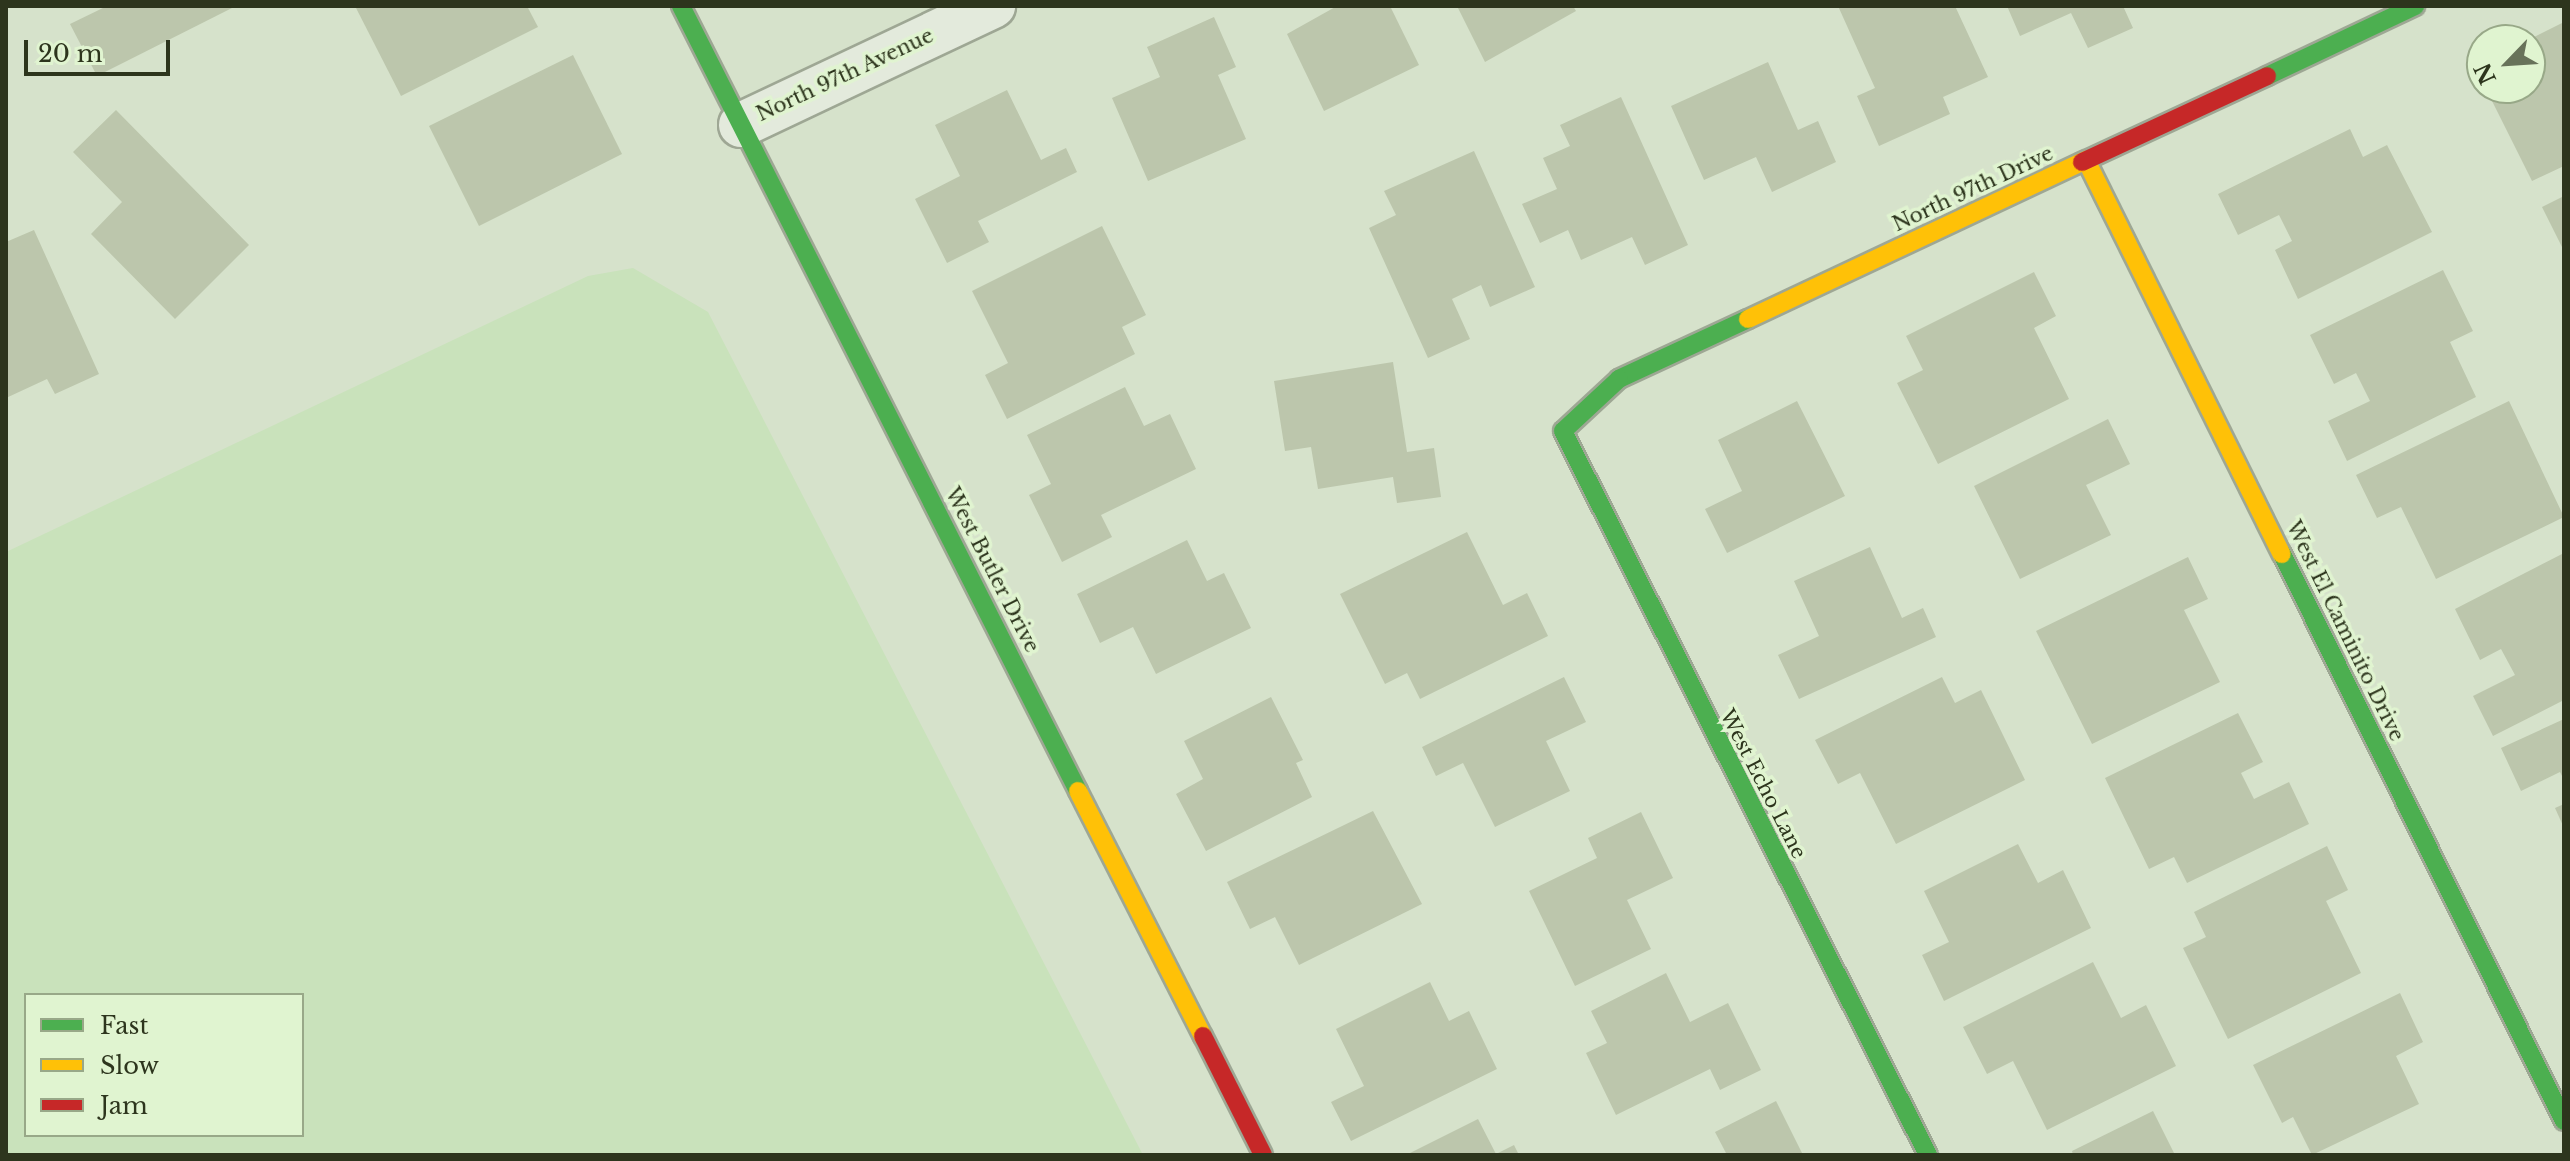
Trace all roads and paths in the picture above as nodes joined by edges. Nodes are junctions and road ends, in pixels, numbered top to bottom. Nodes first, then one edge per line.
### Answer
1 (681, 6) edge
2 (993, 6) edge
3 (2415, 6) edge
4 (741, 125) junction
5 (2086, 160) junction
6 (1563, 431) joint
7 (2564, 1121) edge
8 (1263, 1155) edge
9 (1928, 1155) edge

1 - 4 street, West Butler Drive
2 - 4 street, North 97th Avenue
3 - 5 street, North 97th Drive
4 - 8 street, West Butler Drive
5 - 6 street, North 97th Drive
5 - 7 street, West El Caminito Drive
6 - 9 street, West Echo Lane

